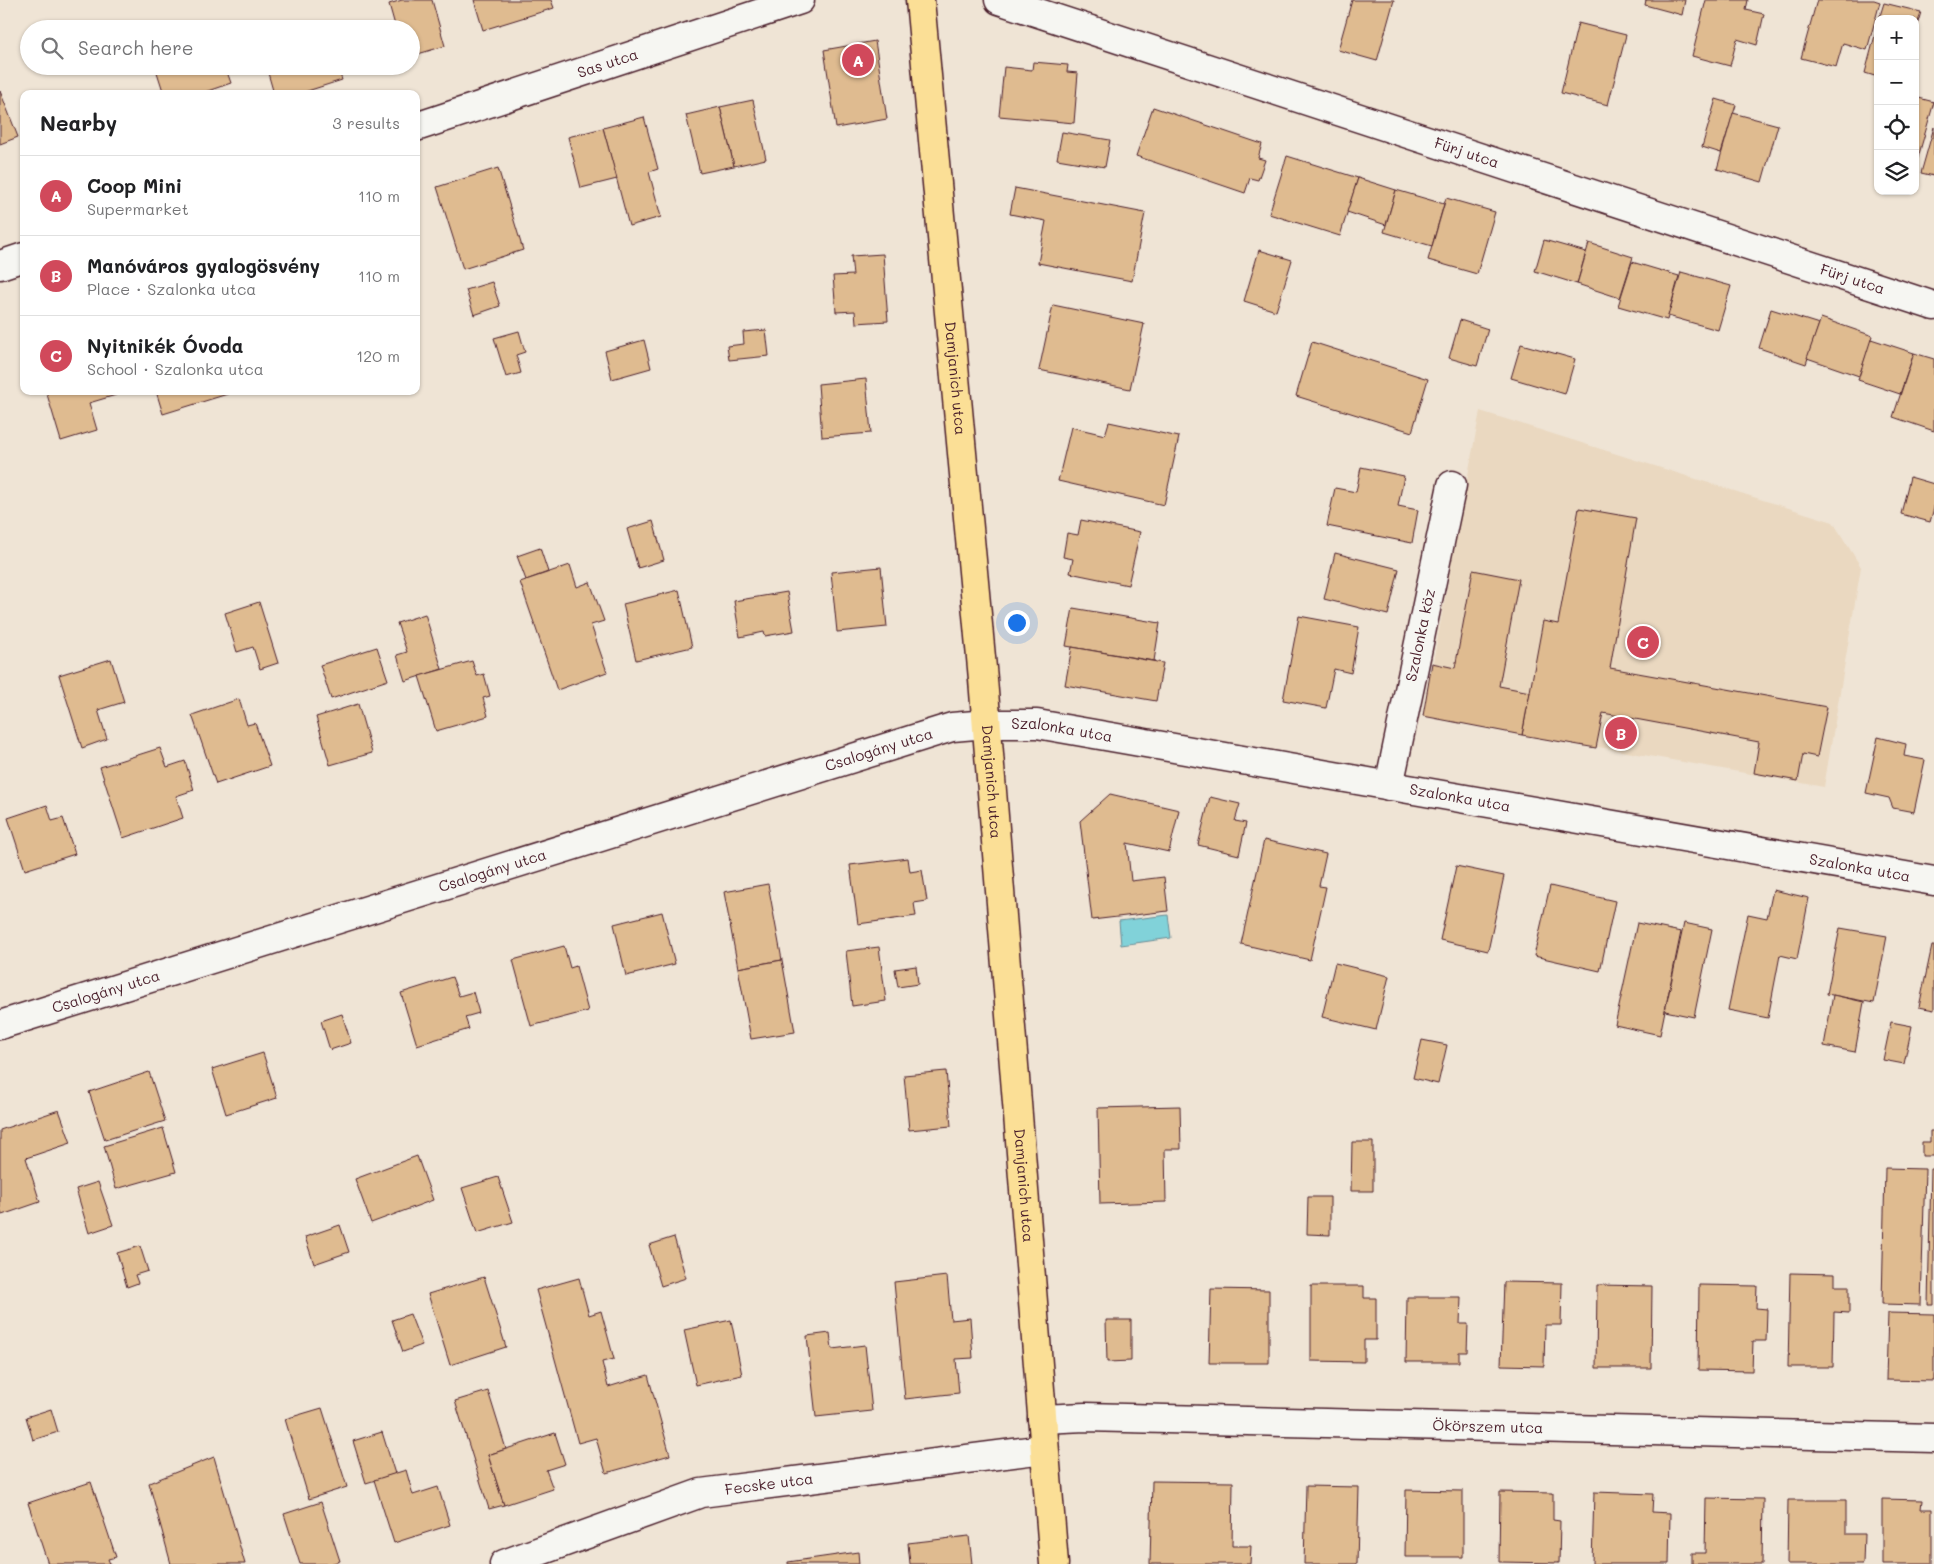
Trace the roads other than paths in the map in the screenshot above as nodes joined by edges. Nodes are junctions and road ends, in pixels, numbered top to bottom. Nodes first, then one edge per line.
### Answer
1 (800, 0) edge
2 (920, 0) edge
3 (999, 0) edge
4 (420, 126) edge
5 (20, 258) edge
6 (0, 265) edge
7 (1934, 306) edge
8 (1452, 485) dead end
9 (987, 724) junction
10 (1388, 786) junction
11 (1934, 881) edge
12 (0, 1025) edge
13 (1042, 1419) junction
14 (1934, 1438) edge
15 (1044, 1449) junction
16 (504, 1564) edge
17 (1054, 1564) edge

1 - 4 street, Sas utca
2 - 9 main road, Damjanich utca
3 - 7 street, Fürj utca
5 - 6 street
8 - 10 street, Szalonka köz
9 - 10 street, Szalonka utca
9 - 12 street, Csalogány utca
9 - 13 main road, Damjanich utca
10 - 11 street, Szalonka utca
13 - 14 street, Ökörszem utca
13 - 15 main road, Damjanich utca
15 - 16 street, Fecske utca
15 - 17 main road, Damjanich utca

